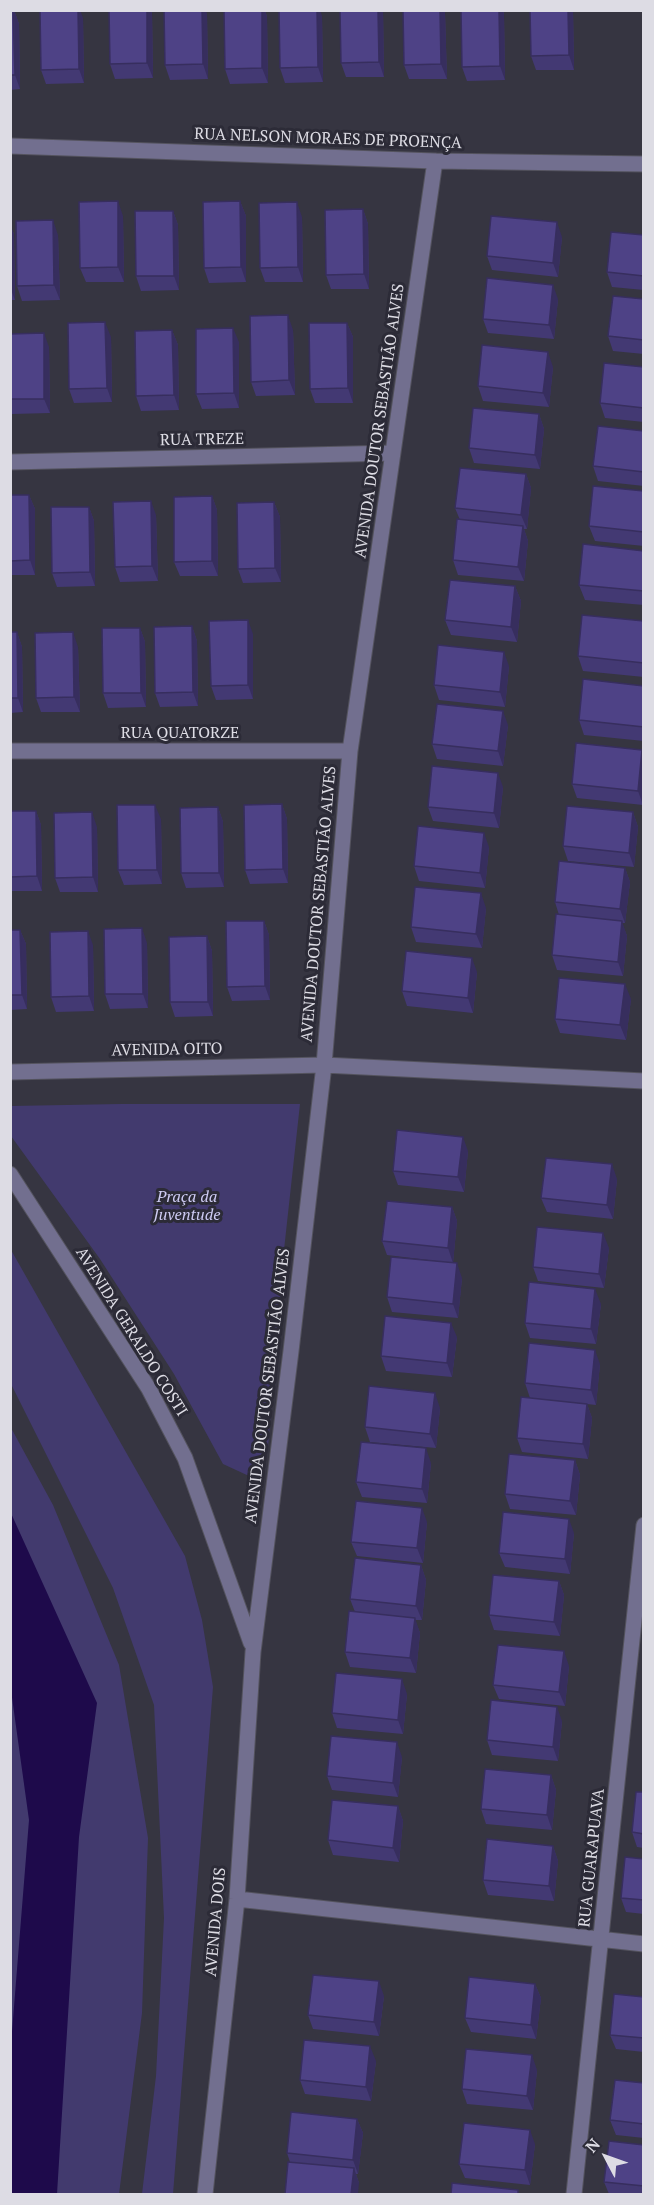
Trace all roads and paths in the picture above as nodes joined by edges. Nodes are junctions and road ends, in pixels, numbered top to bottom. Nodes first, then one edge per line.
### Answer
1 (10, 147) edge
2 (435, 161) junction
3 (644, 164) edge
4 (393, 453) junction
5 (10, 462) edge
6 (10, 751) edge
7 (350, 751) junction
8 (324, 1065) junction
9 (10, 1071) edge
10 (644, 1081) edge
11 (10, 1174) edge
12 (644, 1524) edge
13 (253, 1652) junction
14 (237, 1899) junction
15 (602, 1940) junction
16 (644, 1944) edge
17 (205, 2194) edge
18 (574, 2194) edge

1 - 2 street, RUA NELSON MORAES DE PROENÇA
2 - 3 street, RUA NELSON MORAES DE PROENÇA
2 - 4 street, AVENIDA DOUTOR SEBASTIÃO ALVES
4 - 5 street, RUA TREZE
4 - 7 street, AVENIDA DOUTOR SEBASTIÃO ALVES
6 - 7 street, RUA QUATORZE
7 - 8 street, AVENIDA DOUTOR SEBASTIÃO ALVES
8 - 9 street, AVENIDA OITO
8 - 10 street, AVENIDA OITO
8 - 13 street, AVENIDA DOUTOR SEBASTIÃO ALVES
11 - 13 street, AVENIDA GERALDO COSTI
12 - 15 street, RUA GUARAPUAVA
13 - 14 street, AVENIDA DOIS
14 - 15 street
14 - 17 street, AVENIDA DOIS
15 - 16 street
15 - 18 street, RUA GUARAPUAVA

